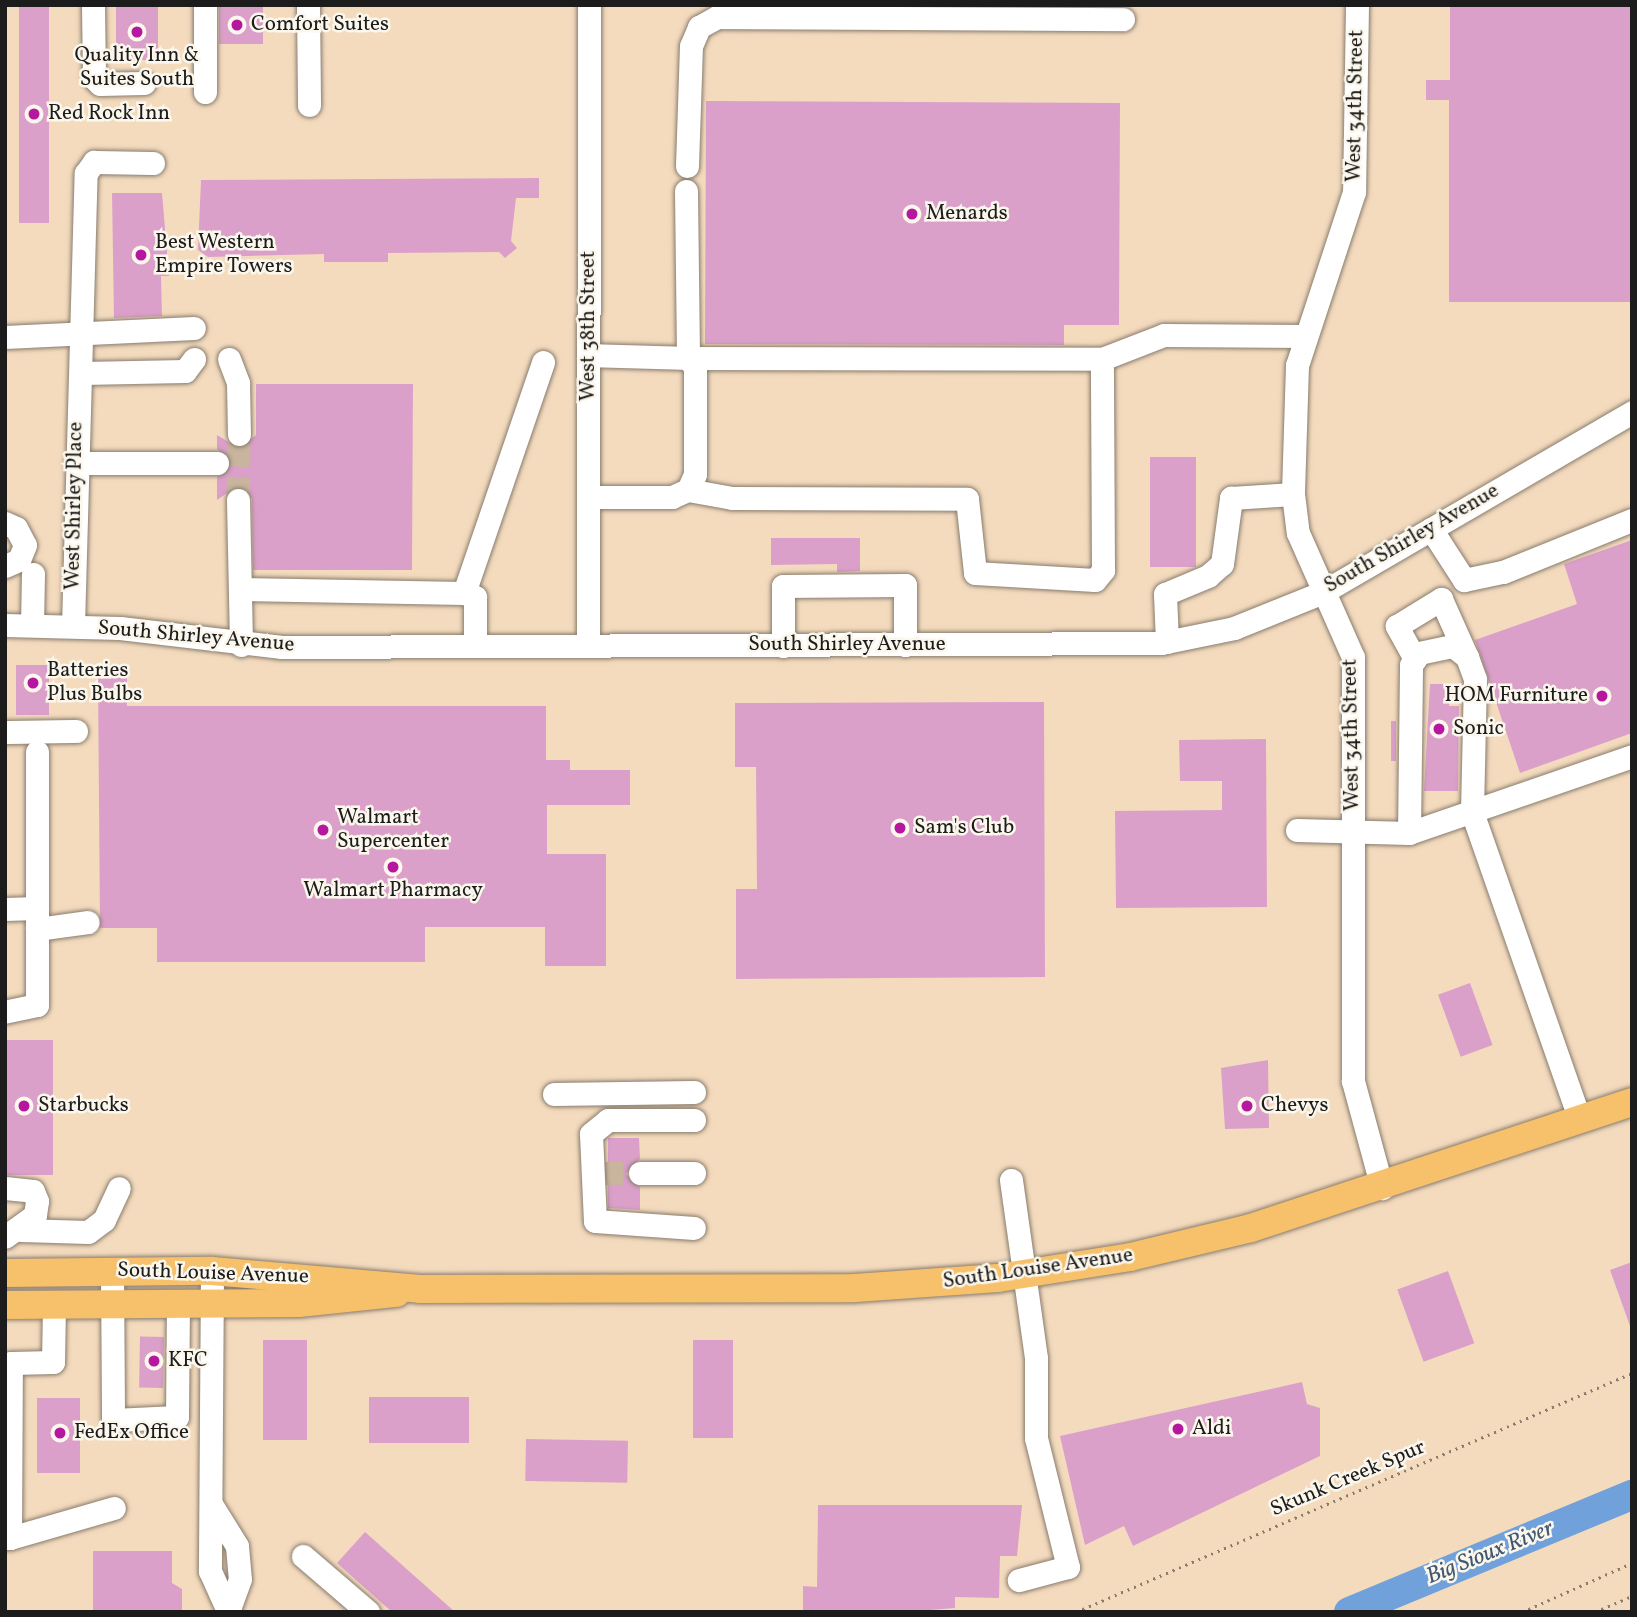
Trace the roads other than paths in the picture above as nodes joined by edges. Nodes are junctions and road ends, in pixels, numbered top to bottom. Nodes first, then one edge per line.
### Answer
1 (93, 5) edge
2 (205, 5) edge
3 (308, 5) edge
4 (589, 5) edge
5 (1357, 5) edge
6 (1123, 19) dead end
7 (144, 83) dead end
8 (205, 92) dead end
9 (309, 105) dead end
10 (153, 163) dead end
11 (687, 166) dead end
12 (686, 191) dead end
13 (194, 328) dead end
14 (83, 334) junction
15 (1305, 336) junction
16 (5, 337) edge
17 (589, 355) junction
18 (688, 358) junction
19 (194, 359) dead end
20 (229, 359) dead end
21 (1102, 359) junction
22 (542, 362) dead end
23 (79, 380) junction
24 (1632, 411) edge
25 (239, 434) tunnel mouth
26 (76, 463) junction
27 (216, 463) dead end
28 (688, 490) junction
29 (1293, 494) junction
30 (588, 497) junction
31 (238, 500) tunnel mouth
32 (1632, 520) edge
33 (5, 526) edge
34 (1430, 529) junction
35 (5, 558) edge
36 (5, 566) edge
37 (33, 574) dead end
38 (240, 589) junction
39 (1323, 592) junction
40 (464, 593) junction
41 (5, 625) edge
42 (32, 625) junction
43 (73, 626) junction
44 (1167, 642) junction
45 (241, 645) junction
46 (905, 645) junction
47 (475, 646) junction
48 (588, 646) junction
49 (782, 646) junction
50 (1467, 657) junction
51 (1415, 659) junction
52 (76, 731) dead end
53 (5, 732) edge
54 (37, 752) dead end
55 (1632, 756) edge
56 (1472, 811) junction
57 (1297, 830) dead end
58 (1354, 831) junction
59 (1409, 832) junction
60 (5, 909) edge
61 (37, 919) junction
62 (88, 922) dead end
63 (5, 1012) edge
64 (694, 1092) dead end
65 (554, 1094) dead end
66 (1632, 1102) edge
67 (694, 1120) dead end
68 (1580, 1120) junction
69 (694, 1172) dead end
70 (640, 1173) tunnel mouth
71 (1011, 1180) dead end
72 (5, 1188) edge
73 (119, 1188) dead end
74 (1382, 1188) junction
75 (694, 1228) dead end
76 (13, 1234) edge
77 (111, 1270) junction
78 (212, 1271) junction
79 (5, 1273) edge
80 (1027, 1274) junction
81 (420, 1289) junction
82 (112, 1304) junction
83 (178, 1304) junction
84 (212, 1304) junction
85 (5, 1305) edge
86 (54, 1305) junction
87 (8, 1364) edge
88 (114, 1508) dead end
89 (8, 1538) edge
90 (303, 1556) dead end
91 (1019, 1580) dead end
92 (228, 1611) edge
93 (368, 1612) edge

1 - 7 street
2 - 8 street
3 - 9 street
4 - 17 street, West 38th Street
5 - 15 street, West 34th Street
6 - 11 street
10 - 14 street, West Shirley Place
12 - 18 street
13 - 14 street
14 - 16 street
14 - 23 street, West Shirley Place
15 - 21 street
15 - 29 street, West 34th Street
17 - 18 street
17 - 30 street, West 38th Street
18 - 21 street
18 - 28 street
19 - 23 street
20 - 25 street
21 - 28 street
22 - 40 street
23 - 26 street, West Shirley Place
24 - 34 street, South Shirley Avenue
26 - 27 street
26 - 43 street, West Shirley Place
28 - 30 street
29 - 39 street, West 34th Street
29 - 44 street
30 - 48 street, West 38th Street
31 - 38 street
32 - 34 street
33 - 35 street
33 - 36 street
34 - 39 street, South Shirley Avenue
37 - 42 street
38 - 40 street
38 - 45 street
39 - 44 street, South Shirley Avenue
39 - 58 street, West 34th Street
40 - 47 street
41 - 42 street, South Shirley Avenue
42 - 43 street, South Shirley Avenue
43 - 45 street, South Shirley Avenue
44 - 46 street, South Shirley Avenue
45 - 47 street, South Shirley Avenue
46 - 49 street, South Shirley Avenue
46 - 49 street
47 - 48 street, South Shirley Avenue
48 - 49 street, South Shirley Avenue
50 - 51 street
50 - 51 street
50 - 56 street
51 - 59 street
52 - 53 street
54 - 61 street
55 - 56 street
56 - 59 street
56 - 68 street
57 - 58 street
58 - 59 street
58 - 74 street, West 34th Street
60 - 61 street
61 - 62 street
61 - 63 street
64 - 65 street
66 - 68 main road, South Louise Avenue
67 - 75 street
68 - 74 main road, South Louise Avenue
69 - 70 street
71 - 80 street
72 - 76 street
73 - 76 street
74 - 80 main road, South Louise Avenue
77 - 78 main road, South Louise Avenue
77 - 79 main road, South Louise Avenue
77 - 82 street
78 - 81 main road, South Louise Avenue
78 - 84 street
80 - 81 main road, South Louise Avenue
80 - 91 street
81 - 84 main road, South Louise Avenue
82 - 83 main road, South Louise Avenue
82 - 83 street
82 - 86 main road, South Louise Avenue
83 - 84 main road, South Louise Avenue
84 - 92 street
85 - 86 main road, South Louise Avenue
86 - 87 street
87 - 89 street
88 - 89 street
90 - 93 street

